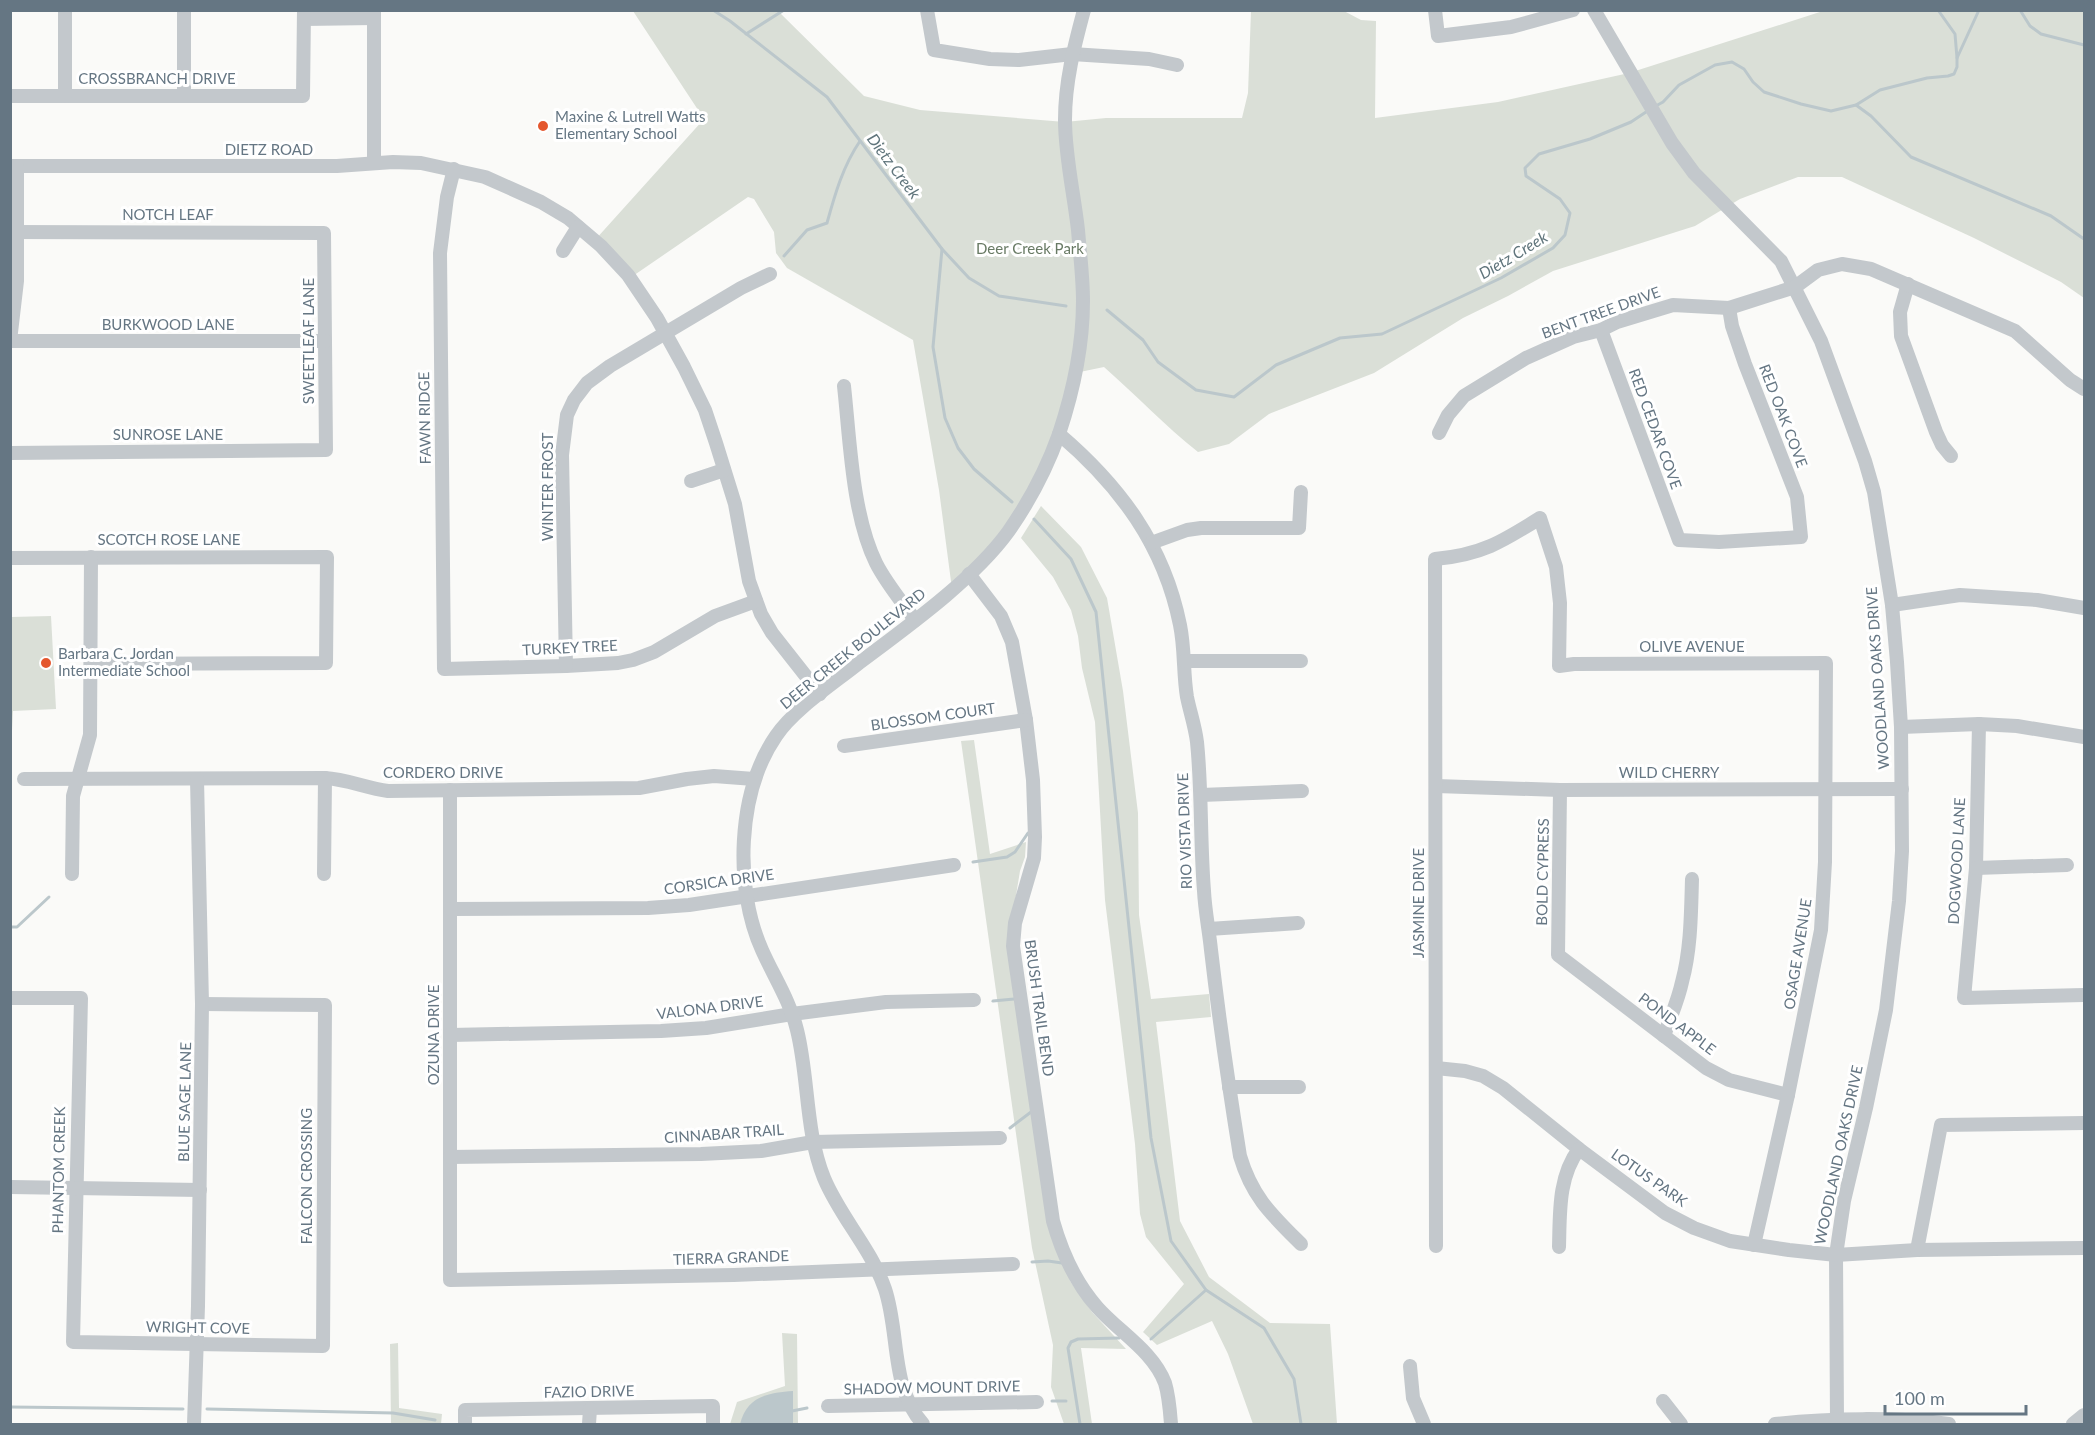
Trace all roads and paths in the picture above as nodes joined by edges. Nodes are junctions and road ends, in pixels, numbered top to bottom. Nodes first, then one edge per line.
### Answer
1 (65, 10) edge
2 (184, 10) edge
3 (927, 10) edge
4 (1084, 10) edge
5 (1435, 10) edge
6 (1573, 10) edge
7 (1594, 10) edge
8 (374, 14) edge
9 (304, 15) edge
10 (1072, 54) junction
11 (1178, 65) dead end
12 (184, 95) junction
13 (10, 96) edge
14 (65, 96) junction
15 (374, 163) junction
16 (14, 166) edge
17 (454, 169) junction
18 (578, 227) junction
19 (14, 231) edge
20 (324, 233) joint
21 (563, 251) dead end
22 (770, 274) dead end
23 (1908, 284) junction
24 (1795, 287) junction
25 (1729, 308) junction
26 (1601, 330) junction
27 (666, 333) junction
28 (11, 341) edge
29 (325, 341) junction
30 (844, 386) dead end
31 (2085, 389) edge
32 (1439, 433) dead end
33 (1059, 434) junction
34 (326, 450) joint
35 (10, 453) edge
36 (1951, 456) dead end
37 (724, 470) junction
38 (691, 481) dead end
39 (1301, 492) dead end
40 (1679, 540) joint
41 (1151, 543) junction
42 (91, 557) junction
43 (10, 558) edge
44 (969, 574) junction
45 (756, 601) junction
46 (1892, 605) junction
47 (2085, 608) edge
48 (915, 620) junction
49 (1185, 661) junction
50 (1301, 661) dead end
51 (1826, 663) joint
52 (91, 664) junction
53 (566, 666) junction
54 (1559, 666) joint
55 (444, 669) joint
56 (820, 694) junction
57 (1026, 720) junction
58 (1979, 724) junction
59 (1901, 727) junction
60 (2085, 737) edge
61 (844, 746) dead end
62 (325, 778) junction
63 (24, 779) dead end
64 (197, 779) junction
65 (754, 779) junction
66 (77, 780) junction
67 (1436, 786) junction
68 (1826, 788) junction
69 (1902, 789) junction
70 (450, 790) junction
71 (1560, 790) junction
72 (1302, 791) dead end
73 (1201, 795) junction
74 (954, 865) dead end
75 (2067, 865) dead end
76 (1976, 868) junction
77 (72, 874) dead end
78 (324, 874) dead end
79 (1692, 879) dead end
80 (747, 896) junction
81 (451, 909) junction
82 (1298, 924) dead end
83 (1209, 929) junction
84 (1558, 955) joint
85 (2085, 995) edge
86 (10, 998) edge
87 (974, 1000) dead end
88 (202, 1004) junction
89 (792, 1014) junction
90 (450, 1035) junction
91 (1664, 1036) junction
92 (1436, 1068) junction
93 (1229, 1087) junction
94 (1299, 1087) dead end
95 (1788, 1095) junction
96 (2085, 1123) edge
97 (1000, 1138) dead end
98 (813, 1142) junction
99 (1579, 1149) junction
100 (450, 1157) junction
101 (10, 1187) edge
102 (75, 1189) junction
103 (200, 1190) junction
104 (1301, 1244) dead end
105 (1754, 1245) junction
106 (1436, 1246) dead end
107 (1559, 1247) dead end
108 (2085, 1248) edge
109 (1917, 1250) junction
110 (1836, 1254) junction
111 (1013, 1264) dead end
112 (877, 1269) junction
113 (450, 1280) joint
114 (72, 1342) joint
115 (196, 1344) junction
116 (323, 1346) joint
117 (1410, 1366) dead end
118 (1663, 1401) dead end
119 (1037, 1402) dead end
120 (828, 1406) dead end
121 (910, 1406) junction
122 (590, 1409) junction
123 (2085, 1415) edge
124 (1837, 1421) junction
125 (921, 1424) edge
126 (194, 1425) edge
127 (465, 1425) edge
128 (589, 1425) edge
129 (713, 1425) edge
130 (1171, 1425) edge
131 (1424, 1425) edge
132 (1681, 1425) edge
133 (1775, 1425) edge
134 (1950, 1425) edge
135 (2073, 1425) edge

1 - 14 street
2 - 12 street
3 - 10 street
4 - 10 street, DEER CREEK BOULEVARD
5 - 6 street
7 - 24 street, WOODLAND OAKS DRIVE
8 - 9 street
8 - 15 street
9 - 12 street, CROSSBRANCH DRIVE
10 - 11 street
10 - 33 street, DEER CREEK BOULEVARD
12 - 14 street, CROSSBRANCH DRIVE
13 - 14 street, CROSSBRANCH DRIVE
15 - 16 street, DIETZ ROAD
15 - 17 street, DIETZ ROAD
16 - 19 street
17 - 18 street, DIETZ ROAD
17 - 55 street, FAWN RIDGE
18 - 21 street
18 - 27 street, DIETZ ROAD
19 - 20 street, NOTCH LEAF
19 - 28 street
20 - 29 street, SWEETLEAF LANE
22 - 27 street, WINTER FROST
23 - 24 street, BENT TREE DRIVE
23 - 31 street, BENT TREE DRIVE
23 - 36 street
24 - 25 street, BENT TREE DRIVE
24 - 46 street, WOODLAND OAKS DRIVE
25 - 26 street, BENT TREE DRIVE
25 - 40 street, RED OAK COVE
26 - 32 street, BENT TREE DRIVE
26 - 40 street, RED CEDAR COVE
27 - 37 street, DIETZ ROAD
27 - 53 street, WINTER FROST
28 - 29 street, BURKWOOD LANE
29 - 34 street, SWEETLEAF LANE
30 - 48 street
33 - 41 street, RIO VISTA DRIVE
33 - 44 street, DEER CREEK BOULEVARD
34 - 35 street, SUNROSE LANE
37 - 38 street
37 - 45 street, DIETZ ROAD
39 - 41 street
41 - 49 street, RIO VISTA DRIVE
42 - 43 street, SCOTCH ROSE LANE
42 - 52 street
42 - 52 street, SCOTCH ROSE LANE
44 - 48 street, DEER CREEK BOULEVARD
44 - 57 street, BRUSH TRAIL BEND
45 - 53 street, TURKEY TREE
45 - 56 street, DIETZ ROAD
46 - 47 street
46 - 59 street, WOODLAND OAKS DRIVE
48 - 56 street, DEER CREEK BOULEVARD
49 - 50 street
49 - 73 street, RIO VISTA DRIVE
51 - 54 street, OLIVE AVENUE
51 - 68 street, OSAGE AVENUE
52 - 66 street
53 - 55 street, TURKEY TREE
54 - 67 street, JASMINE DRIVE
56 - 65 street, DEER CREEK BOULEVARD
57 - 61 street, BLOSSOM COURT
57 - 130 street, BRUSH TRAIL BEND
58 - 59 street
58 - 60 street
58 - 76 street, DOGWOOD LANE
59 - 69 street, WOODLAND OAKS DRIVE
62 - 64 street, CORDERO DRIVE
62 - 70 street, CORDERO DRIVE
62 - 78 street
63 - 66 street, CORDERO DRIVE
64 - 66 street, CORDERO DRIVE
64 - 88 street, BLUE SAGE LANE
65 - 70 street, CORDERO DRIVE
65 - 80 street, DEER CREEK BOULEVARD
66 - 77 street
67 - 71 street, WILD CHERRY
67 - 92 street, JASMINE DRIVE
68 - 69 street, WILD CHERRY
68 - 71 street, WILD CHERRY
68 - 95 street, OSAGE AVENUE
69 - 110 street, WOODLAND OAKS DRIVE
70 - 81 street, OZUNA DRIVE
71 - 84 street, BOLD CYPRESS
72 - 73 street
73 - 83 street, RIO VISTA DRIVE
74 - 80 street, CORSICA DRIVE
75 - 76 street
76 - 85 street, DOGWOOD LANE
79 - 91 street
80 - 81 street, CORSICA DRIVE
80 - 89 street, DEER CREEK BOULEVARD
81 - 90 street, OZUNA DRIVE
82 - 83 street
83 - 93 street, RIO VISTA DRIVE
84 - 91 street, POND APPLE
86 - 102 street, PHANTOM CREEK
87 - 89 street, VALONA DRIVE
88 - 103 street, BLUE SAGE LANE
88 - 116 street, FALCON CROSSING
89 - 90 street, VALONA DRIVE
89 - 98 street, DEER CREEK BOULEVARD
90 - 100 street, OZUNA DRIVE
91 - 95 street, POND APPLE
92 - 99 street, LOTUS PARK
92 - 106 street, JASMINE DRIVE
93 - 94 street
93 - 104 street, RIO VISTA DRIVE
95 - 105 street, OSAGE AVENUE
96 - 109 street
97 - 98 street, CINNABAR TRAIL
98 - 100 street, CINNABAR TRAIL
98 - 112 street, DEER CREEK BOULEVARD
99 - 105 street, LOTUS PARK
99 - 107 street
100 - 113 street, OZUNA DRIVE
101 - 102 street
102 - 103 street
102 - 114 street, PHANTOM CREEK
103 - 115 street, BLUE SAGE LANE
105 - 110 street, LOTUS PARK
108 - 109 street, LOTUS PARK
109 - 110 street, LOTUS PARK
110 - 124 street, WOODLAND OAKS DRIVE
111 - 112 street, TIERRA GRANDE
112 - 113 street, TIERRA GRANDE
112 - 121 street, DEER CREEK BOULEVARD
114 - 115 street, WRIGHT COVE
115 - 116 street, WRIGHT COVE
115 - 126 street, BLUE SAGE LANE
117 - 131 street
118 - 132 street
119 - 121 street, SHADOW MOUNT DRIVE
120 - 121 street, SHADOW MOUNT DRIVE
121 - 125 street, DEER CREEK BOULEVARD
122 - 127 street, FAZIO DRIVE
122 - 128 street
122 - 129 street, FAZIO DRIVE
123 - 135 street
124 - 133 street
124 - 134 street

